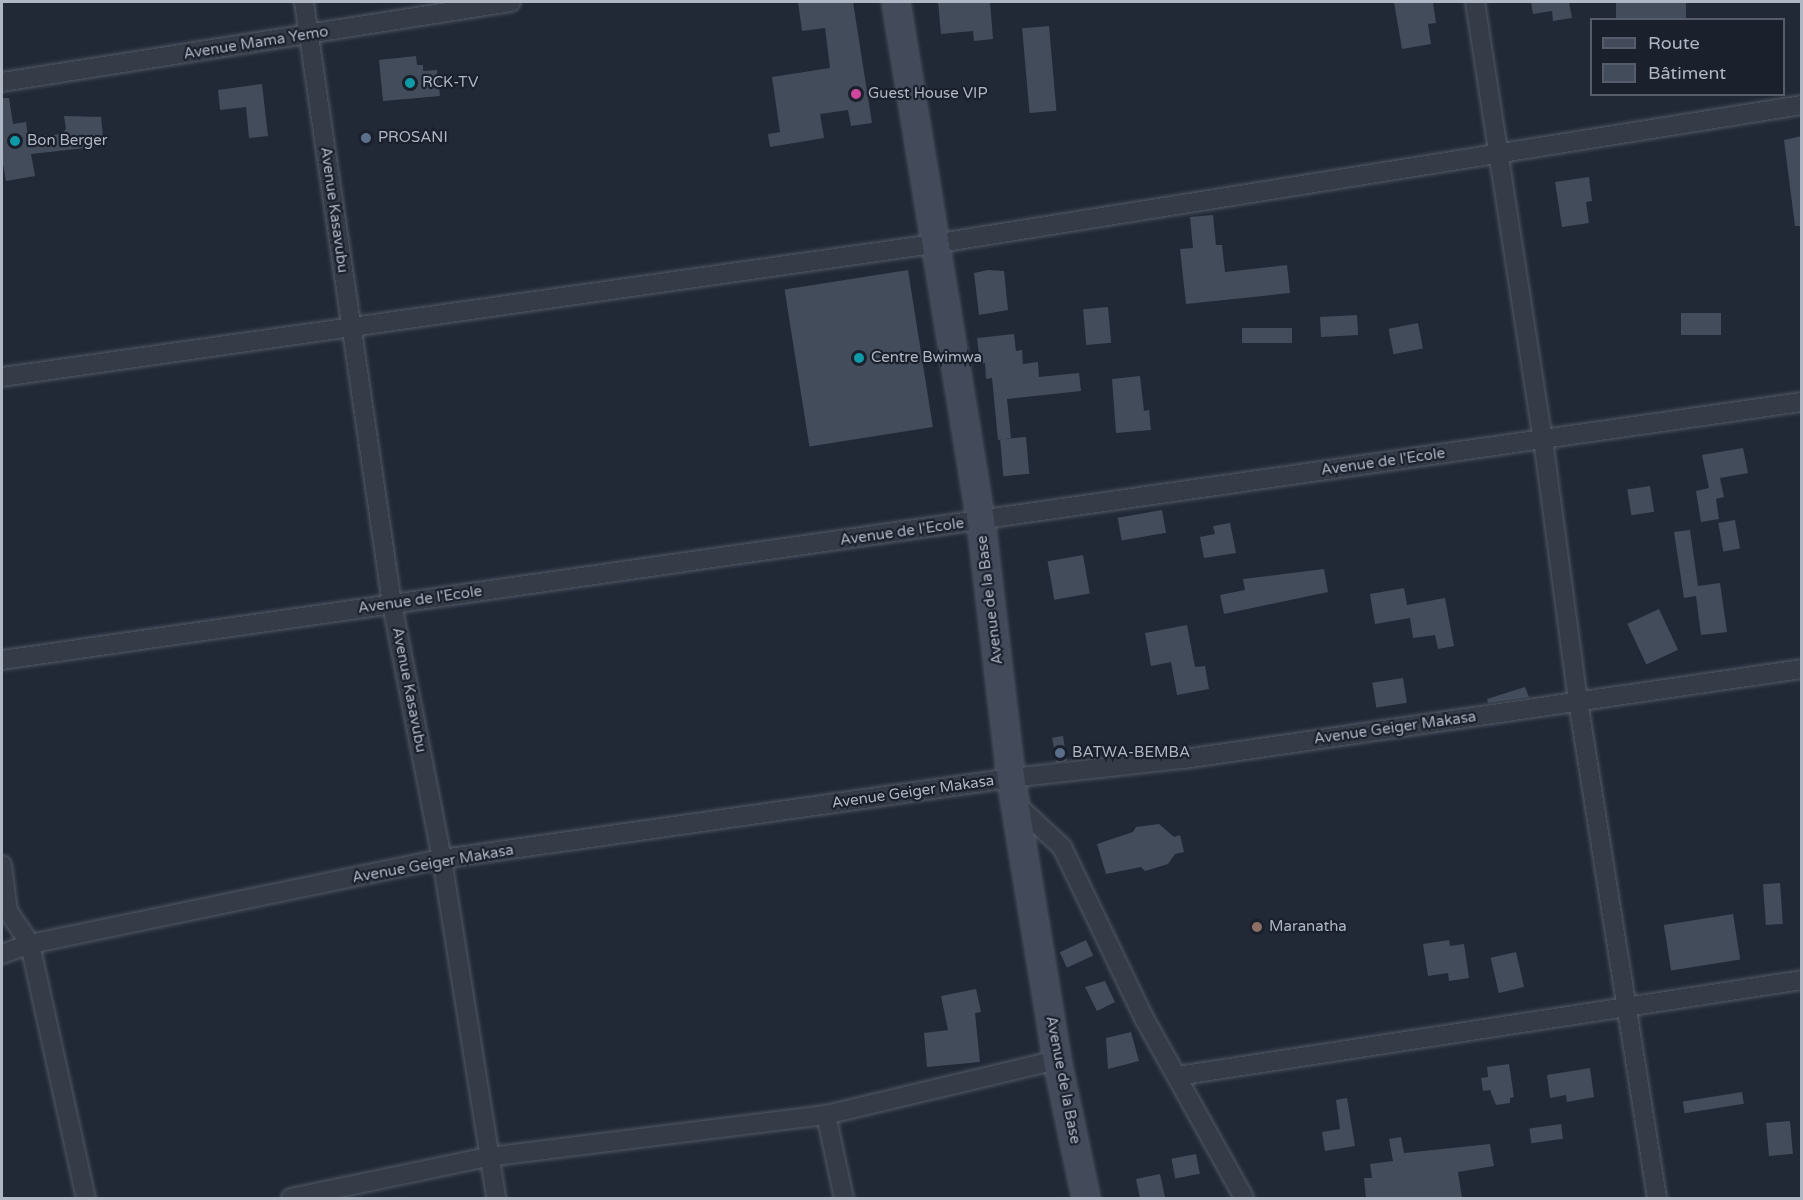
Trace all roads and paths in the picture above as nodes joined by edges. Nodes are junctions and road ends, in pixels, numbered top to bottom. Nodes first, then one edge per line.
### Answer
1 (304, 2) edge
2 (511, 2) edge
3 (896, 2) edge
4 (1474, 2) edge
5 (309, 35) junction
6 (2, 82) edge
7 (1802, 105) edge
8 (1498, 150) junction
9 (933, 244) junction
10 (351, 328) junction
11 (2, 377) edge
12 (1802, 402) edge
13 (1543, 439) junction
14 (981, 521) junction
15 (392, 604) junction
16 (2, 660) edge
17 (1802, 669) edge
18 (1578, 701) junction
19 (1011, 778) junction
20 (1019, 807) junction
21 (442, 859) junction
22 (2, 865) edge
23 (30, 944) junction
24 (2, 954) edge
25 (1802, 980) edge
26 (1627, 1007) junction
27 (1058, 1060) junction
28 (1177, 1076) junction
29 (826, 1115) junction
30 (488, 1157) junction
31 (86, 1198) edge
32 (291, 1198) edge
33 (496, 1198) edge
34 (844, 1198) edge
35 (1086, 1198) edge
36 (1244, 1198) edge
37 (1657, 1198) edge

1 - 5 street, Avenue Kasavubu
2 - 5 street, Avenue Mama Yemo
3 - 9 main road, Avenue de la Base
4 - 8 street
5 - 6 street, Avenue Mama Yemo
5 - 10 street, Avenue Kasavubu
7 - 8 street
8 - 9 street
8 - 13 street
9 - 10 street
9 - 14 main road, Avenue de la Base
10 - 11 street
10 - 15 street, Avenue Kasavubu
12 - 13 street, Avenue de l'Ecole
13 - 14 street, Avenue de l'Ecole
13 - 18 street
14 - 15 street, Avenue de l'Ecole
14 - 19 main road, Avenue de la Base
15 - 16 street, Avenue de l'Ecole
15 - 21 street, Avenue Kasavubu
17 - 18 street, Avenue Geiger Makasa
18 - 19 street, Avenue Geiger Makasa
18 - 26 street
19 - 20 main road, Avenue de la Base
19 - 21 street, Avenue Geiger Makasa
20 - 27 main road, Avenue de la Base
20 - 28 street
21 - 23 street, Avenue Geiger Makasa
21 - 30 street, Avenue Kasavubu
22 - 23 street
23 - 24 street, Avenue Geiger Makasa
23 - 31 street
25 - 26 street
26 - 28 street
26 - 37 street
27 - 29 street
27 - 35 main road, Avenue de la Base
28 - 36 street
29 - 30 street
29 - 34 street
30 - 32 street
30 - 33 street, Avenue Kasavubu

